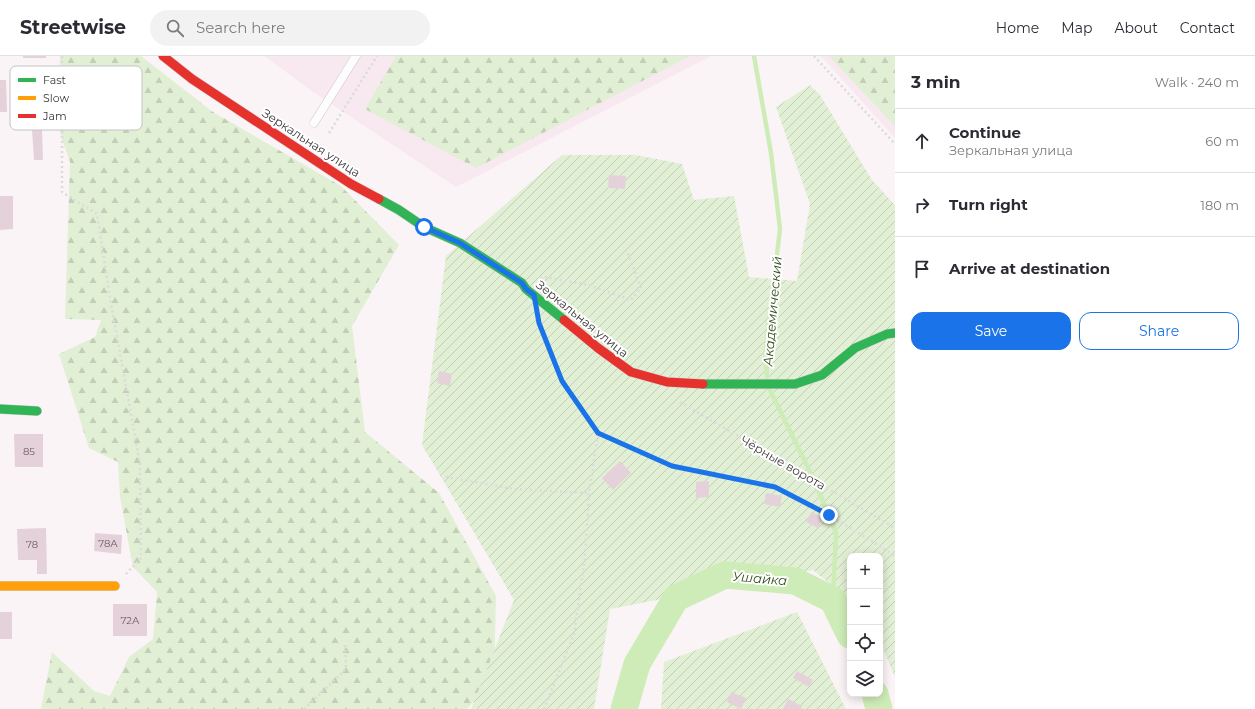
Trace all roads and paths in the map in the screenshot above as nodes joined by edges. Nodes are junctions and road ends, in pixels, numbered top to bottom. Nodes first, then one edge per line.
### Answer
1 (163, 56) edge
2 (356, 56) edge
3 (377, 56) edge
4 (814, 56) edge
5 (314, 124) dead end
6 (62, 130) edge
7 (329, 133) dead end
8 (895, 144) edge
9 (627, 251) dead end
10 (522, 283) junction
11 (539, 323) dead end
12 (895, 333) edge
13 (678, 401) dead end
14 (0, 409) edge
15 (37, 410) dead end
16 (598, 433) junction
17 (446, 477) dead end
18 (589, 493) junction
19 (895, 528) edge
20 (895, 556) edge
21 (0, 586) edge
22 (115, 586) joint
23 (345, 642) dead end
24 (304, 709) edge
25 (544, 709) edge

1 - 10 street, Зеркальная улица
2 - 5 lane
3 - 7 path
4 - 8 path
6 - 22 path
9 - 10 path
10 - 12 street, Зеркальная улица
11 - 16 path
13 - 19 path, Чёрные ворота
14 - 15 street
16 - 18 path
16 - 20 path
17 - 18 path
18 - 25 path
21 - 22 street
23 - 24 path

